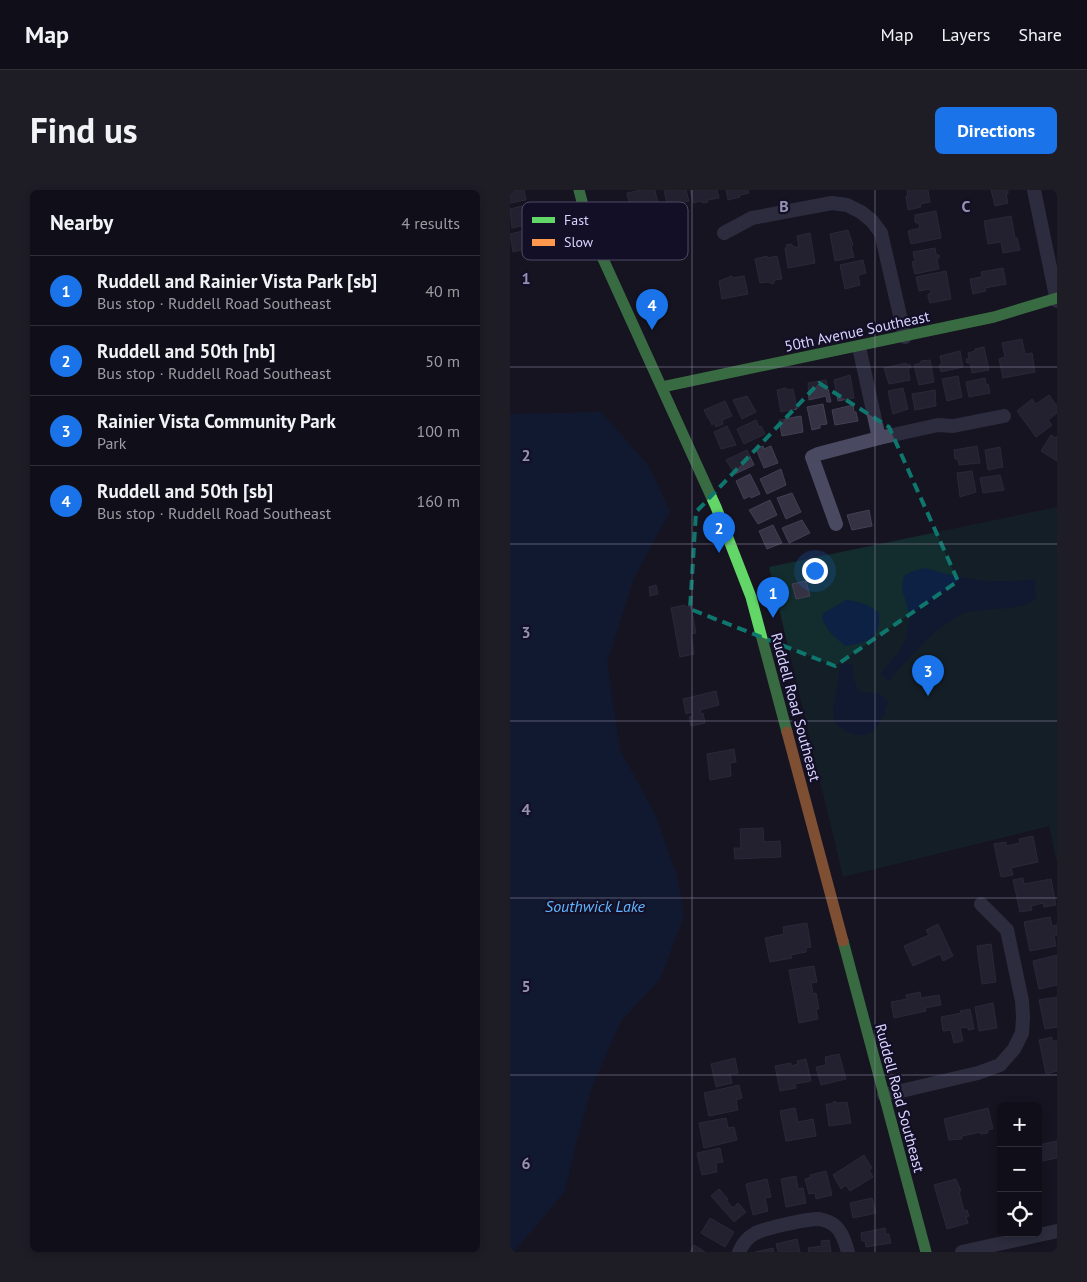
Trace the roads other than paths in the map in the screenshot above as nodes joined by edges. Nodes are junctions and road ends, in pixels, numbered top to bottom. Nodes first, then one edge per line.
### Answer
1 (1034, 190) edge
2 (724, 232) dead end
3 (604, 260) edge
4 (1057, 299) edge
5 (905, 337) junction
6 (859, 346) junction
7 (662, 387) junction
8 (1004, 416) dead end
9 (879, 438) junction
10 (836, 524) dead end
11 (980, 904) dead end
12 (884, 1095) junction
13 (1057, 1231) edge
14 (739, 1252) edge
15 (848, 1252) edge
16 (926, 1252) edge
17 (962, 1252) edge

1 - 4 street
2 - 5 street
3 - 7 main road, Ruddell Road Southeast
4 - 5 main road, 50th Avenue Southeast
5 - 6 main road, 50th Avenue Southeast
6 - 7 main road, 50th Avenue Southeast
6 - 9 street
7 - 12 main road, Ruddell Road Southeast
8 - 9 street
9 - 10 street
11 - 12 street
12 - 16 main road, Ruddell Road Southeast
13 - 17 street
14 - 15 street

